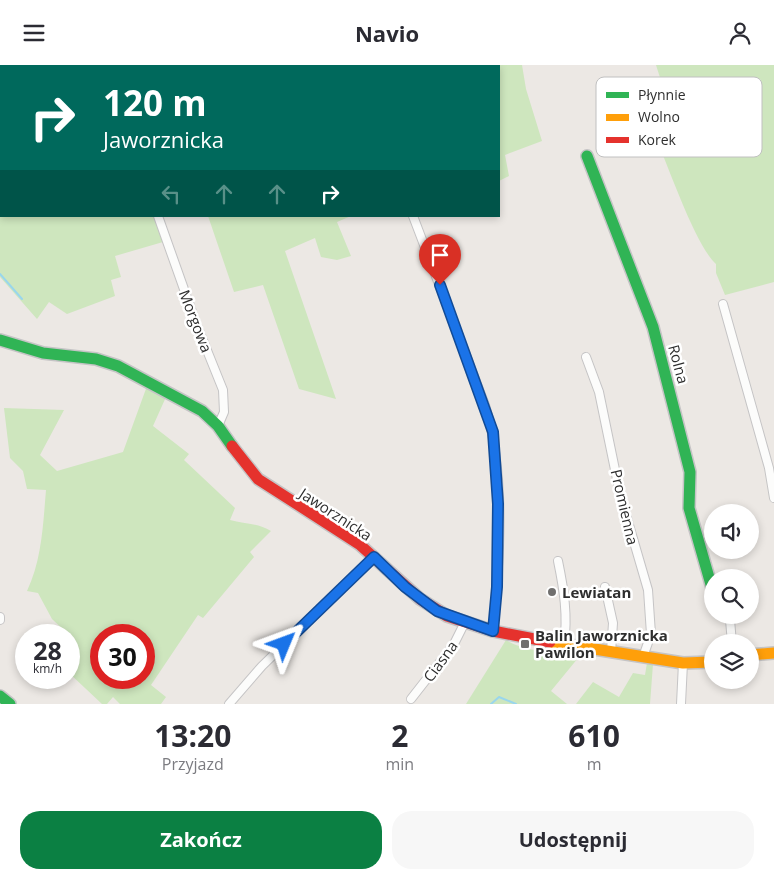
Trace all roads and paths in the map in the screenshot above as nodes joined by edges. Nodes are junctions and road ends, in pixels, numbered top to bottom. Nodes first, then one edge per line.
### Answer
1 (587, 157) dead end
2 (158, 217) edge
3 (413, 217) edge
4 (723, 304) dead end
5 (0, 340) edge
6 (586, 357) dead end
7 (218, 426) junction
8 (774, 498) edge
9 (374, 557) junction
10 (558, 561) dead end
11 (706, 569) edge
12 (605, 587) dead end
13 (466, 622) junction
14 (493, 631) junction
15 (564, 644) junction
16 (611, 652) junction
17 (774, 653) edge
18 (759, 654) edge
19 (643, 657) junction
20 (704, 662) edge
21 (683, 663) junction
22 (0, 697) edge
23 (411, 699) dead end
24 (10, 704) edge
25 (229, 704) edge
26 (681, 704) edge

1 - 11 street, Rolna
2 - 7 street, Morgowa
3 - 14 street
4 - 8 street
5 - 7 street, Jaworznicka
6 - 19 street, Promienna
7 - 9 street, Jaworznicka
9 - 13 street, Jaworznicka
9 - 25 street
10 - 15 street
12 - 16 street
13 - 14 street, Jaworznicka
13 - 23 street, Ciasna
14 - 15 street, Jaworznicka
15 - 16 street, Jaworznicka
16 - 19 street, Jaworznicka
17 - 18 street
19 - 21 street, Jaworznicka
20 - 21 street, Jaworznicka
21 - 26 street
22 - 24 street

